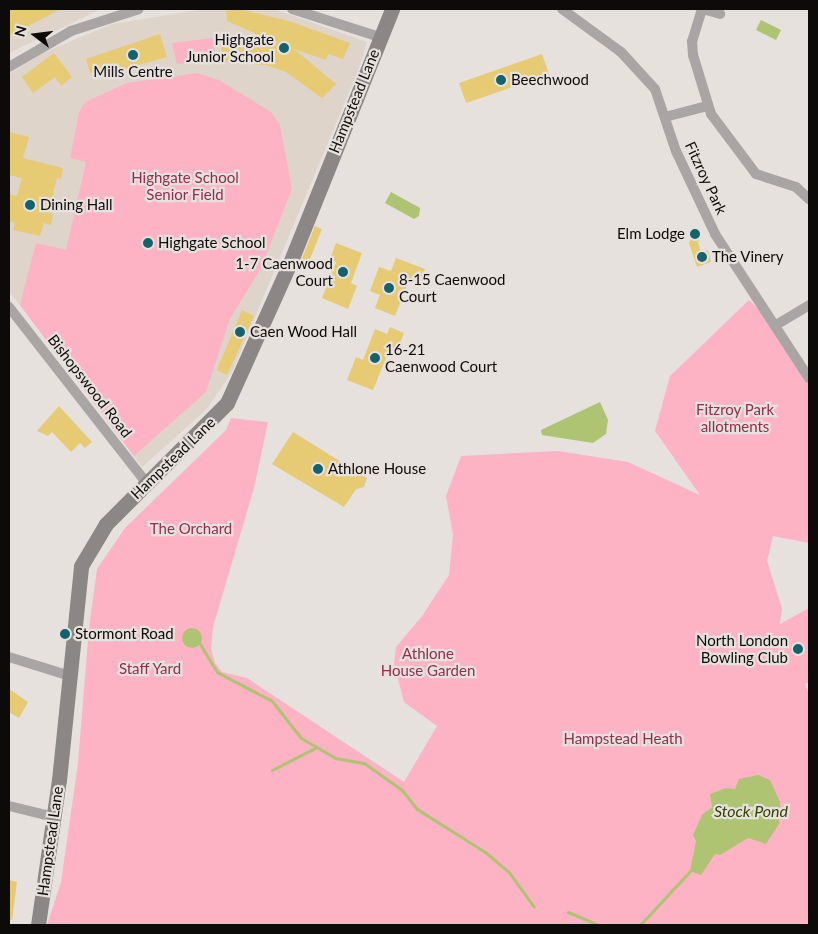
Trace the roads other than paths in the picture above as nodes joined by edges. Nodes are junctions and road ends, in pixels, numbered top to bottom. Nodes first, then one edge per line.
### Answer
1 (139, 9) edge
2 (292, 9) edge
3 (392, 9) edge
4 (562, 9) edge
5 (702, 9) edge
6 (720, 14) dead end
7 (380, 37) junction
8 (9, 67) edge
9 (707, 106) junction
10 (665, 117) junction
11 (809, 199) edge
12 (809, 305) edge
13 (9, 306) edge
14 (776, 325) junction
15 (809, 378) edge
16 (148, 485) junction
17 (9, 657) edge
18 (70, 676) junction
19 (9, 806) edge
20 (54, 817) junction
21 (38, 925) edge

1 - 8 street
2 - 7 street
3 - 7 main road, Hampstead Lane
4 - 10 street, Fitzroy Park
5 - 6 street
5 - 9 street
7 - 16 main road, Hampstead Lane
9 - 10 street
9 - 11 street
10 - 14 street, Fitzroy Park
12 - 14 street
13 - 16 street, Bishopswood Road
14 - 15 street, Fitzroy Park
16 - 18 main road, Hampstead Lane
17 - 18 street
18 - 20 main road, Hampstead Lane
19 - 20 street
20 - 21 main road, Hampstead Lane

